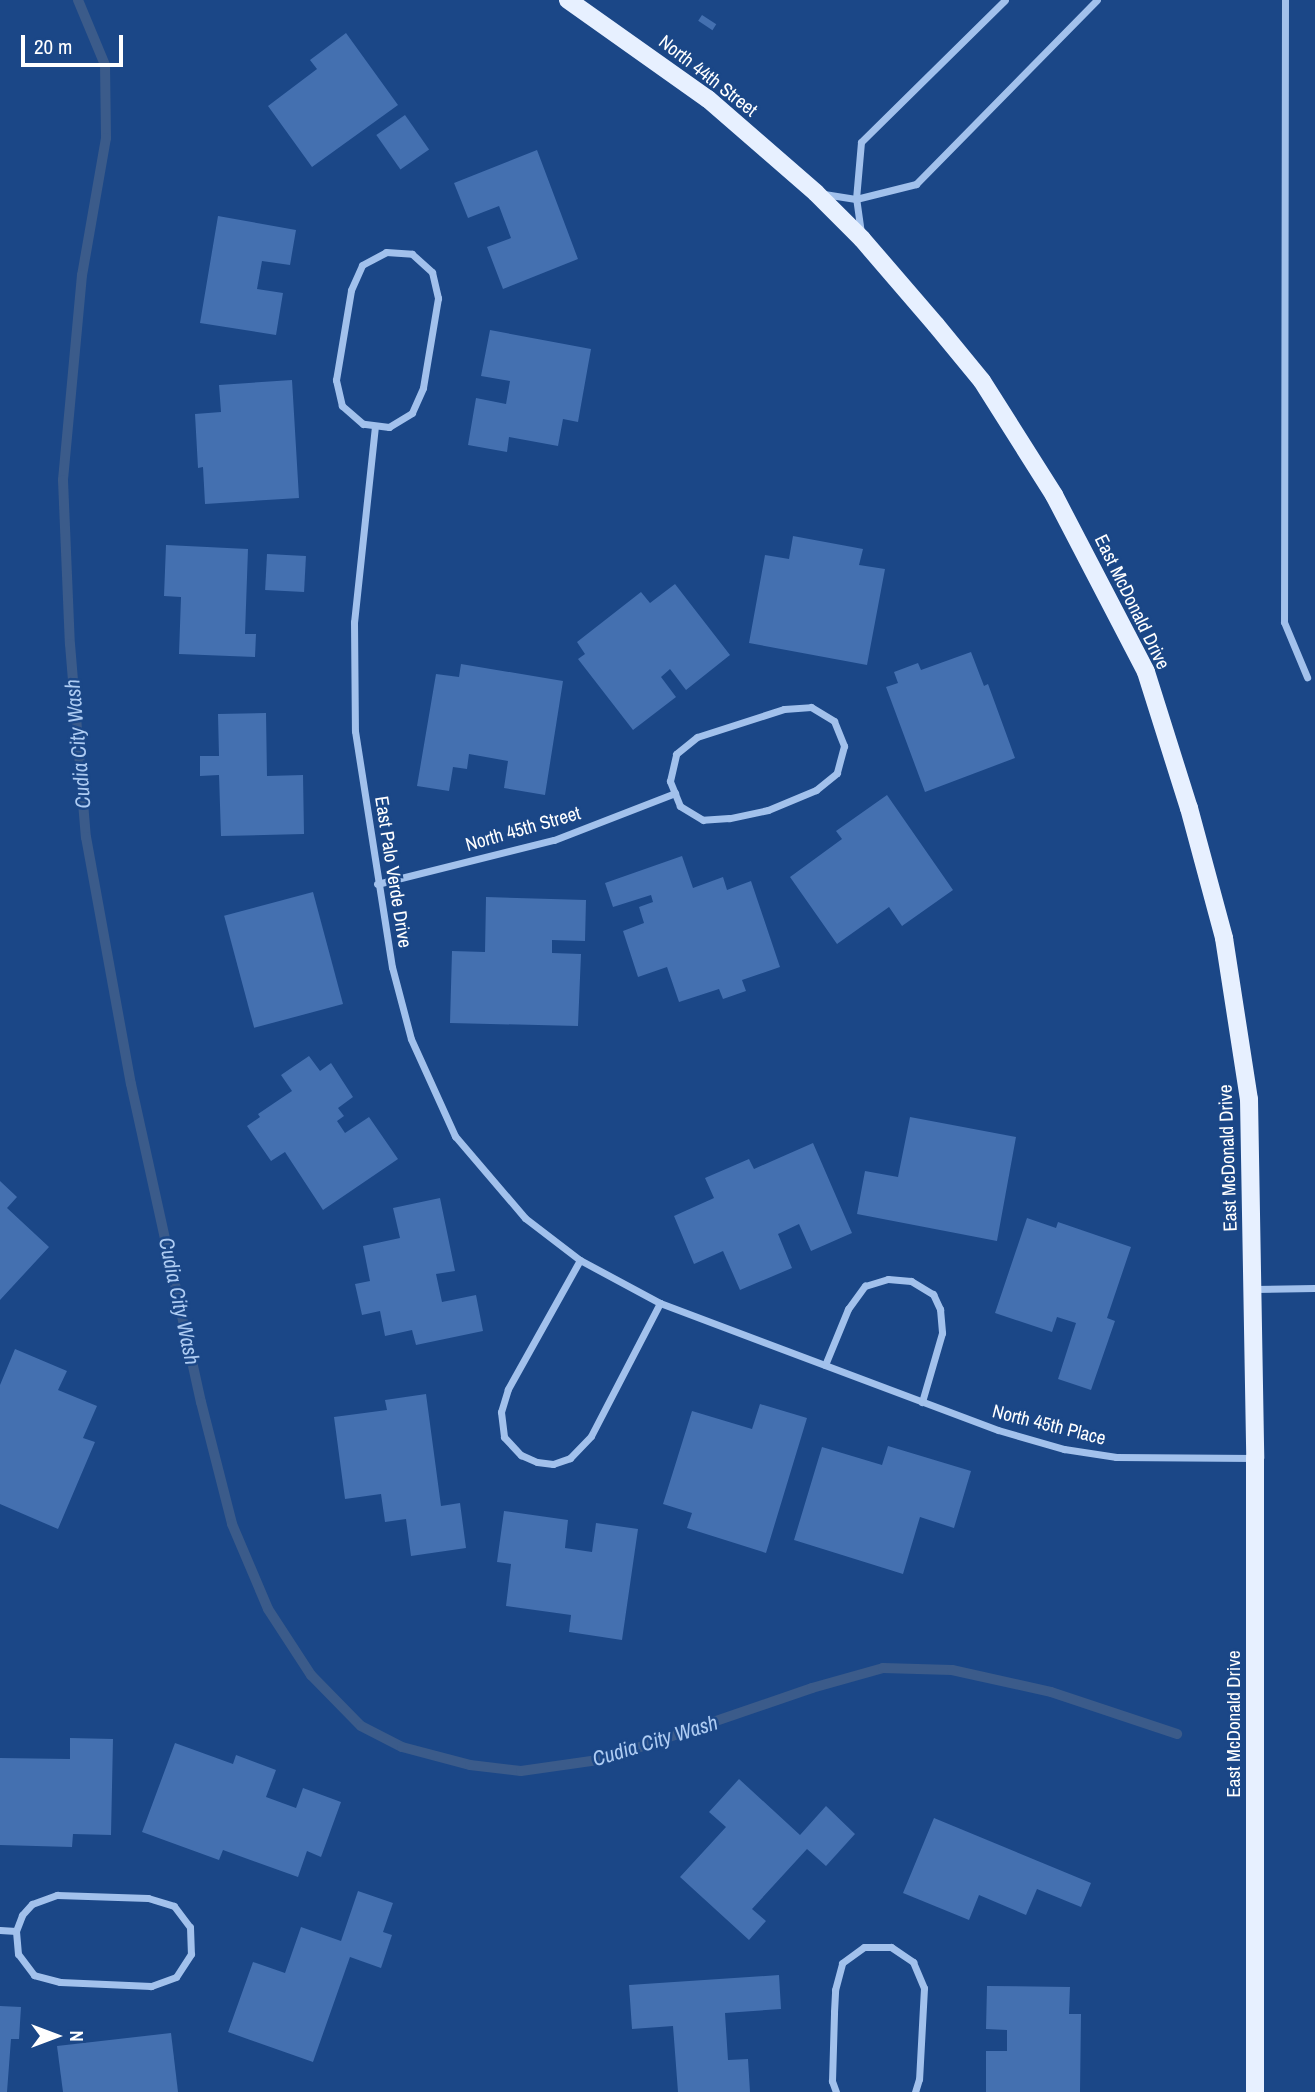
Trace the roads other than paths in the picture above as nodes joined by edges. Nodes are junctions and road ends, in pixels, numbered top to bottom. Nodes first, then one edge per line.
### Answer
1 (568, 0) edge
2 (1004, 0) edge
3 (1097, 0) edge
4 (1285, 0) edge
5 (816, 193) junction
6 (856, 199) junction
7 (862, 239) junction
8 (375, 426) junction
9 (1307, 677) dead end
10 (675, 793) junction
11 (377, 884) junction
12 (580, 1260) junction
13 (1315, 1288) edge
14 (1253, 1289) junction
15 (660, 1303) junction
16 (825, 1365) junction
17 (922, 1402) junction
18 (1255, 1458) junction
19 (0, 1930) edge
20 (16, 1931) junction
21 (836, 2092) edge
22 (915, 2092) edge
23 (1255, 2092) edge

1 - 5 main road, North 44th Street
2 - 6 street
3 - 6 street
4 - 9 street
5 - 6 street
5 - 7 main road, East McDonald Drive
6 - 7 street
7 - 14 main road, East McDonald Drive
8 - 8 street
8 - 11 street, East Palo Verde Drive
10 - 10 street
10 - 11 street, North 45th Street
11 - 12 street, East Palo Verde Drive
12 - 15 street, East Palo Verde Drive
12 - 15 street
13 - 14 street
14 - 18 main road, East McDonald Drive
15 - 16 street, North 45th Place
16 - 17 street, North 45th Place
16 - 17 street
17 - 18 street, North 45th Place
18 - 23 main road, East McDonald Drive
19 - 20 street
20 - 20 street
21 - 22 street

